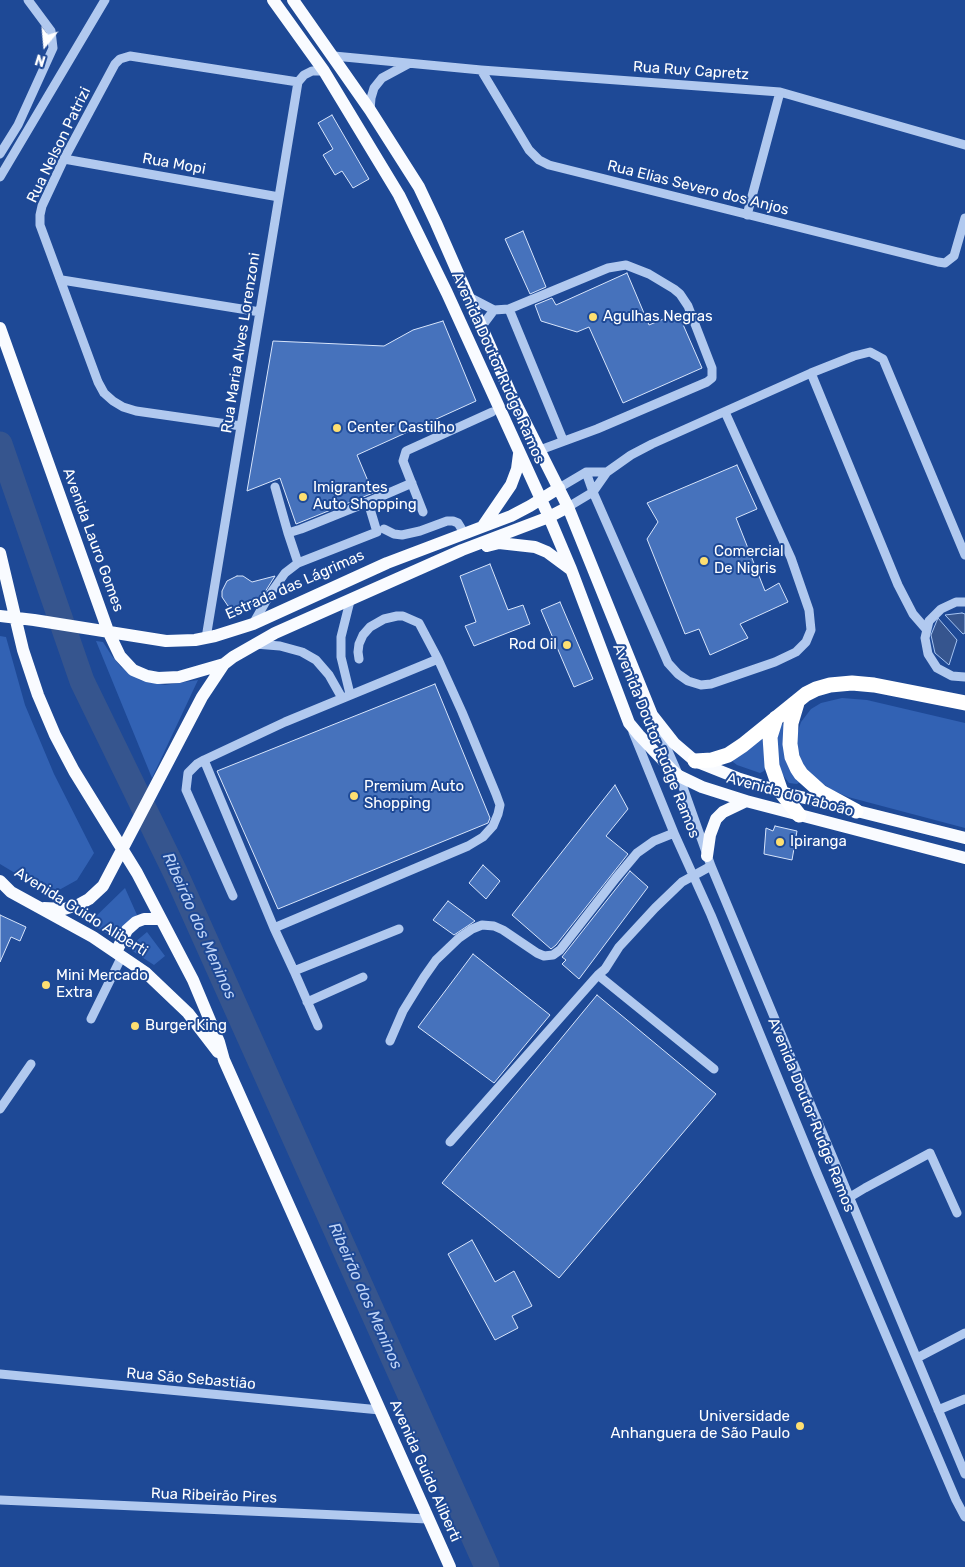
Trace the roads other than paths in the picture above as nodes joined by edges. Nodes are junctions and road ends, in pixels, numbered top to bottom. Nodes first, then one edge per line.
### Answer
1 (28, 0) edge
2 (105, 0) edge
3 (273, 0) edge
4 (293, 0) edge
5 (334, 56) junction
6 (408, 64) junction
7 (481, 70) junction
8 (324, 71) junction
9 (298, 82) junction
10 (780, 92) junction
11 (370, 110) junction
12 (965, 145) edge
13 (0, 154) edge
14 (64, 159) junction
15 (0, 177) edge
16 (279, 197) junction
17 (747, 215) junction
18 (965, 218) edge
19 (62, 280) junction
20 (469, 297) junction
21 (510, 309) junction
22 (494, 310) junction
23 (260, 312) junction
24 (482, 326) junction
25 (0, 328) edge
26 (811, 373) junction
27 (492, 412) dead end
28 (724, 412) junction
29 (241, 426) junction
30 (563, 440) junction
31 (540, 450) junction
32 (519, 454) junction
33 (586, 472) junction
34 (607, 472) junction
35 (412, 483) junction
36 (275, 487) dead end
37 (559, 488) junction
38 (593, 492) junction
39 (540, 500) junction
40 (368, 502) junction
41 (568, 507) junction
42 (423, 512) dead end
43 (549, 517) junction
44 (482, 527) junction
45 (384, 529) dead end
46 (288, 533) junction
47 (464, 533) junction
48 (462, 550) junction
49 (0, 553) edge
50 (965, 555) edge
51 (298, 563) junction
52 (571, 569) junction
53 (350, 601) junction
54 (965, 602) edge
55 (0, 616) edge
56 (14, 618) junction
57 (253, 624) junction
58 (926, 629) junction
59 (102, 630) junction
60 (206, 638) junction
61 (255, 644) junction
62 (359, 659) dead end
63 (438, 659) junction
64 (224, 664) junction
65 (965, 677) edge
66 (346, 696) junction
67 (797, 703) junction
68 (965, 703) edge
69 (652, 715) junction
70 (776, 718) junction
71 (629, 722) junction
72 (204, 760) junction
73 (694, 760) junction
74 (679, 776) junction
75 (781, 792) junction
76 (746, 801) junction
77 (856, 811) junction
78 (799, 815) junction
79 (674, 833) junction
80 (965, 838) edge
81 (122, 850) junction
82 (965, 858) edge
83 (709, 861) junction
84 (694, 875) junction
85 (0, 881) edge
86 (6, 889) edge
87 (233, 896) dead end
88 (44, 908) junction
89 (161, 918) junction
90 (274, 928) junction
91 (399, 929) dead end
92 (119, 954) junction
93 (294, 971) junction
94 (598, 975) junction
95 (364, 977) dead end
96 (307, 1002) junction
97 (91, 1019) dead end
98 (318, 1026) dead end
99 (390, 1041) dead end
100 (224, 1060) junction
101 (31, 1064) dead end
102 (714, 1069) dead end
103 (0, 1109) edge
104 (450, 1142) dead end
105 (850, 1197) junction
106 (958, 1213) dead end
107 (965, 1333) edge
108 (917, 1358) junction
109 (0, 1374) edge
110 (965, 1399) edge
111 (380, 1410) junction
112 (938, 1410) junction
113 (965, 1474) edge
114 (0, 1500) edge
115 (965, 1517) edge
116 (428, 1519) junction
117 (450, 1567) edge

1 - 13 street
2 - 15 street
3 - 8 main road, Avenida Doutor Rudge Ramos
4 - 5 main road, Avenida Doutor Rudge Ramos
5 - 6 street, Rua Ruy Capretz
5 - 11 main road, Avenida Doutor Rudge Ramos
6 - 7 street, Rua Ruy Capretz
6 - 11 street
7 - 10 street, Rua Ruy Capretz
7 - 17 street, Rua Elias Severo dos Anjos
8 - 9 street
8 - 32 main road, Avenida Doutor Rudge Ramos
9 - 14 street, Rua Nelson Patrizi
9 - 16 street, Rua Maria Alves Lorenzoni
10 - 12 street, Rua Ruy Capretz
10 - 17 street
11 - 20 main road, Avenida Doutor Rudge Ramos
14 - 16 street, Rua Mopi
14 - 19 street, Rua Nelson Patrizi
16 - 23 street, Rua Maria Alves Lorenzoni
17 - 18 street, Rua Elias Severo dos Anjos
19 - 23 street
19 - 29 street, Rua Nelson Patrizi
20 - 22 street
20 - 24 main road, Avenida Doutor Rudge Ramos
21 - 22 street
21 - 30 street
21 - 30 street
22 - 24 street
23 - 29 street, Rua Maria Alves Lorenzoni
24 - 31 main road, Avenida Doutor Rudge Ramos
25 - 59 main road, Avenida Lauro Gomes
26 - 28 street
26 - 50 street
26 - 58 street
27 - 35 street
28 - 34 street
28 - 38 street
29 - 60 street, Rua Maria Alves Lorenzoni
30 - 31 street
31 - 37 main road, Avenida Doutor Rudge Ramos
32 - 39 main road, Avenida Doutor Rudge Ramos
32 - 44 main road
33 - 34 street
33 - 37 street
33 - 38 street
34 - 38 street
35 - 40 street
35 - 42 street
36 - 46 street
37 - 39 main road, Estrada das Lágrimas
37 - 41 main road, Avenida Doutor Rudge Ramos
38 - 41 street
39 - 43 main road, Avenida Doutor Rudge Ramos
39 - 44 main road, Estrada das Lágrimas
40 - 46 street
40 - 51 street
41 - 43 main road
41 - 69 main road, Avenida Doutor Rudge Ramos
43 - 48 main road
43 - 52 main road, Avenida Doutor Rudge Ramos
44 - 47 main road, Estrada das Lágrimas
45 - 47 street
46 - 51 street
47 - 57 main road, Estrada das Lágrimas
48 - 52 main road
48 - 53 main road
49 - 56 main road, Avenida Guido Aliberti
51 - 57 street
52 - 71 main road, Avenida Doutor Rudge Ramos
53 - 61 main road
53 - 66 street
54 - 58 street
55 - 56 main road, Estrada das Lágrimas
56 - 59 main road, Estrada das Lágrimas
56 - 81 main road, Avenida Guido Aliberti
57 - 60 main road, Estrada das Lágrimas
58 - 65 street
59 - 60 main road, Estrada das Lágrimas
59 - 64 main road, Avenida Lauro Gomes
61 - 64 main road
61 - 66 street
62 - 63 street
63 - 66 street
63 - 90 street
64 - 81 main road
66 - 72 street
67 - 68 highway
67 - 70 highway
67 - 77 highway
69 - 73 main road, Avenida do Taboão
69 - 74 street, Avenida Doutor Rudge Ramos
70 - 73 highway
70 - 75 highway
71 - 74 main road, Avenida do Taboão
71 - 79 street, Avenida Doutor Rudge Ramos
72 - 87 street
72 - 90 street
73 - 75 main road, Avenida do Taboão
74 - 76 main road, Avenida do Taboão
74 - 83 street, Avenida Doutor Rudge Ramos
75 - 77 main road, Avenida do Taboão
75 - 78 highway
76 - 78 main road, Avenida do Taboão
76 - 83 main road
77 - 80 main road, Avenida do Taboão
78 - 82 main road, Avenida do Taboão
79 - 84 street, Avenida Doutor Rudge Ramos
79 - 99 street
81 - 88 main road
81 - 89 main road, Avenida Guido Aliberti
83 - 84 street
83 - 105 street, Avenida Doutor Rudge Ramos
84 - 94 street
84 - 115 street, Avenida Doutor Rudge Ramos
85 - 86 main road, Avenida Guido Aliberti
86 - 88 main road, Avenida Guido Aliberti
88 - 92 main road, Avenida Guido Aliberti
89 - 92 main road
89 - 100 main road, Avenida Guido Aliberti
90 - 93 street
91 - 93 street
92 - 97 street
92 - 100 main road, Avenida Guido Aliberti
93 - 96 street
94 - 102 street
94 - 104 street
95 - 96 street
96 - 98 street
100 - 111 main road, Avenida Guido Aliberti
101 - 103 street
105 - 106 street
105 - 108 street, Avenida Doutor Rudge Ramos
107 - 108 street
108 - 112 street, Avenida Doutor Rudge Ramos
109 - 111 street, Rua São Sebastião
110 - 112 street
111 - 116 main road, Avenida Guido Aliberti
112 - 113 street, Avenida Doutor Rudge Ramos
114 - 116 street, Rua Ribeirão Pires
116 - 117 main road, Avenida Guido Aliberti

